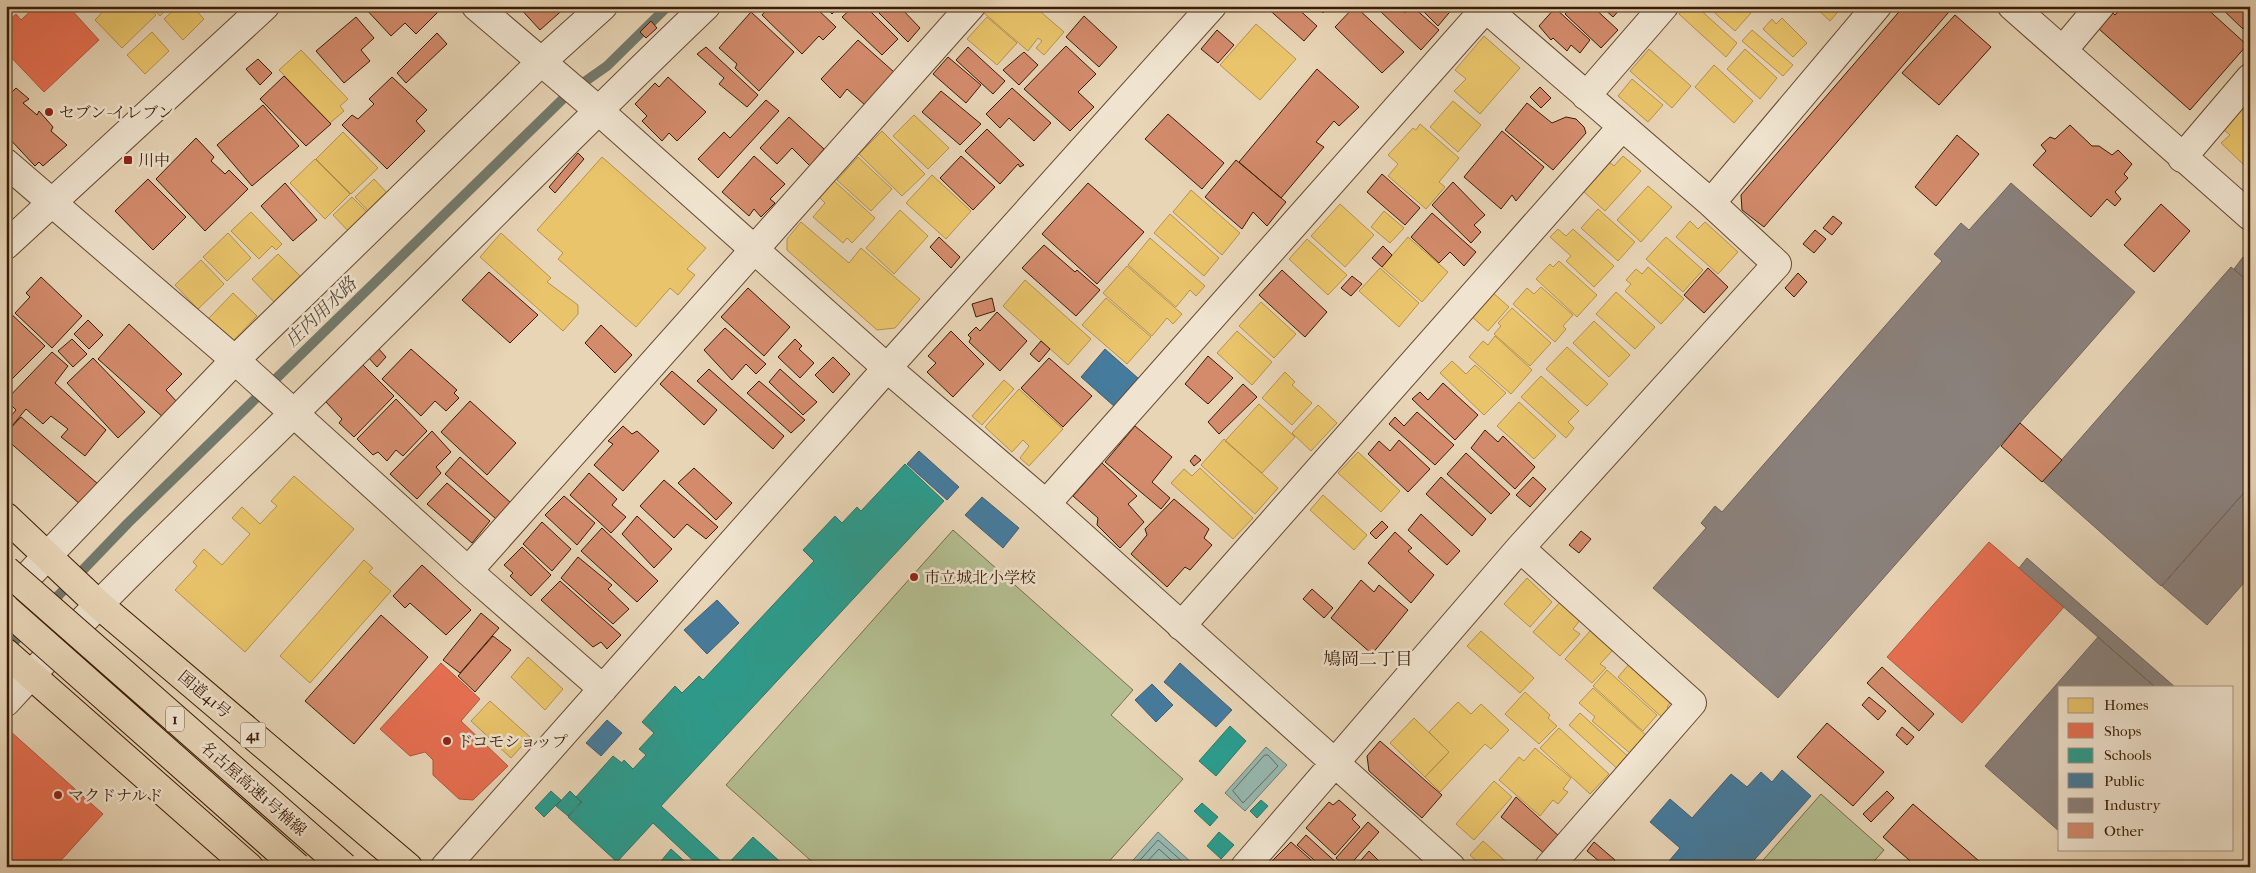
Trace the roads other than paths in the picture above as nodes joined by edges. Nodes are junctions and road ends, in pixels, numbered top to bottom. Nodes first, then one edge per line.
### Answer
1 (265, 6) edge
2 (476, 6) edge
3 (603, 6) edge
4 (706, 6) edge
5 (971, 6) edge
6 (1212, 6) edge
7 (1664, 6) edge
8 (1877, 6) edge
9 (2012, 6) edge
10 (2100, 6) edge
11 (1484, 7) edge
12 (2063, 50) junction
13 (548, 68) junction
14 (2250, 78) edge
15 (1586, 96) junction
16 (590, 103) junction
17 (1621, 128) junction
18 (2182, 158) junction
19 (6, 163) edge
20 (51, 203) junction
21 (1711, 203) junction
22 (2250, 216) edge
23 (6, 245) edge
24 (754, 249) junction
25 (242, 366) junction
26 (887, 368) junction
27 (288, 409) junction
28 (1046, 504) junction
29 (6, 517) edge
30 (1520, 548) junction
31 (47, 555) junction
32 (6, 570) edge
33 (468, 572) junction
34 (6, 599) edge
35 (98, 604) junction
36 (6, 609) edge
37 (1181, 626) junction
38 (6, 653) edge
39 (31, 675) junction
40 (603, 689) junction
41 (6, 702) edge
42 (1336, 763) junction
43 (234, 862) edge
44 (297, 867) edge
45 (344, 867) edge
46 (408, 867) edge
47 (445, 867) edge
48 (1245, 867) edge
49 (1451, 867) edge
50 (1549, 867) edge

1 - 20 street
2 - 13 street
3 - 13 street
4 - 16 street
5 - 24 street
6 - 26 street
7 - 15 street
8 - 21 street
9 - 12 street
10 - 12 street
11 - 15 street
11 - 28 street
12 - 18 street
13 - 16 street
13 - 25 street
14 - 18 street
15 - 17 street
16 - 24 street
16 - 27 street
17 - 21 street
17 - 37 street
18 - 22 street
19 - 20 street
20 - 23 street
20 - 25 street
21 - 30 street
24 - 26 street
24 - 33 street
25 - 27 street
25 - 31 street
26 - 28 street
26 - 40 street
27 - 33 street
27 - 35 street
28 - 37 street
29 - 31 highway, 国道41号 / 41
30 - 42 street
30 - 50 street
31 - 34 street
31 - 35 highway, 国道41号 / 41
32 - 45 highway, 名古屋高速1号楠線 / 1, bridge
33 - 40 street
35 - 39 street
35 - 46 highway, 国道41号 / 41
36 - 44 highway, 名古屋高速1号楠線 / 1, bridge
37 - 42 street
38 - 39 highway
39 - 41 street
39 - 43 highway
40 - 47 street
42 - 48 street
42 - 49 street

